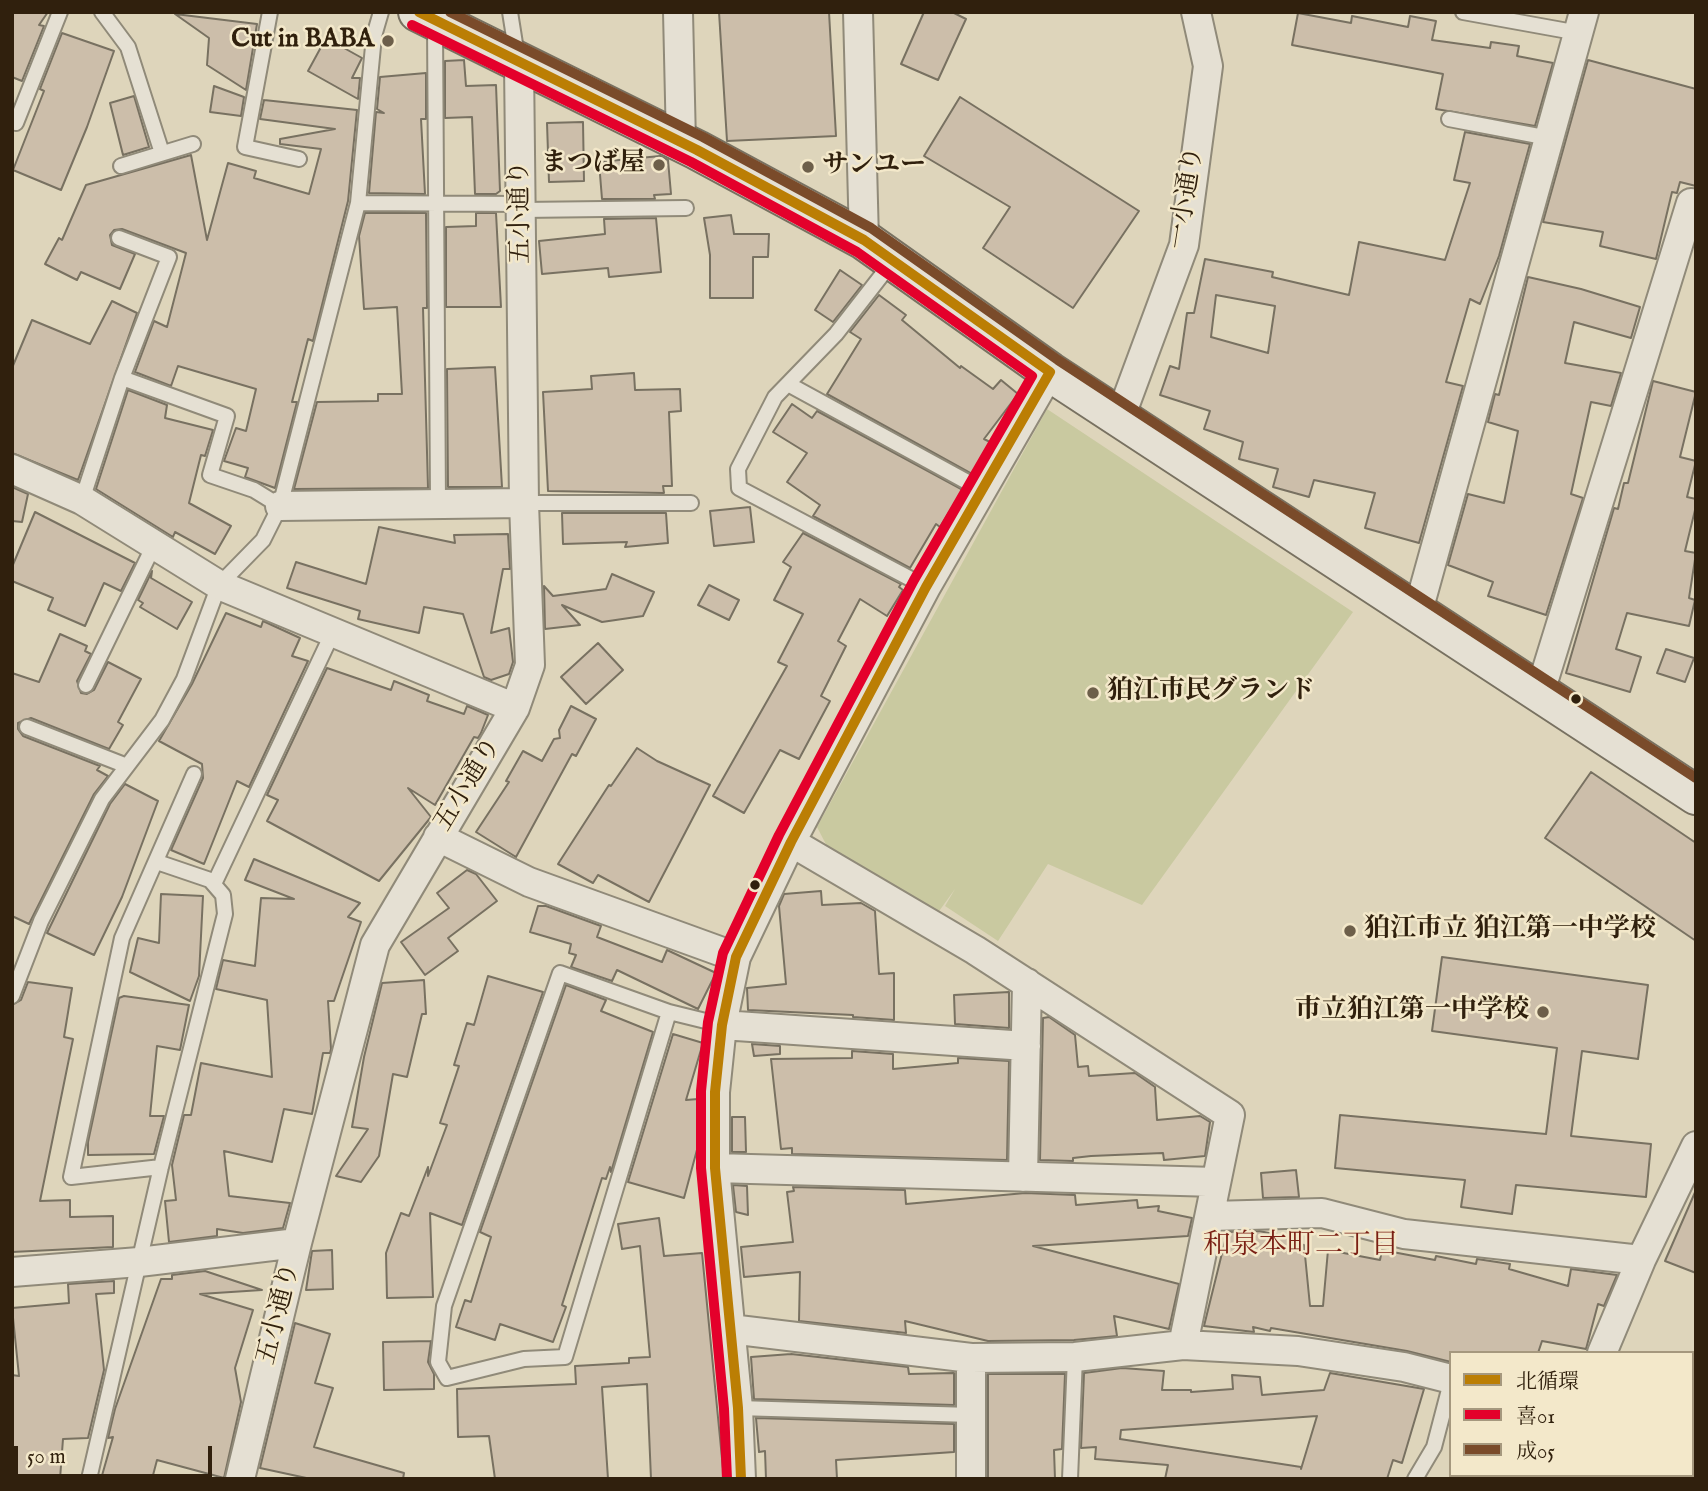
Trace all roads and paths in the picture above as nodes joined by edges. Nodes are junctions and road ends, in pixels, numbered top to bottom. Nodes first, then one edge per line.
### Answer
1 (60, 12) edge
2 (102, 12) edge
3 (270, 12) edge
4 (381, 12) edge
5 (510, 12) edge
6 (678, 12) edge
7 (858, 12) edge
8 (1196, 12) edge
9 (1463, 12) edge
10 (426, 16) edge
11 (1582, 22) edge
12 (519, 64) junction
13 (1449, 119) dead end
14 (16, 123) dead end
15 (1549, 138) junction
16 (681, 143) junction
17 (193, 144) dead end
18 (162, 153) junction
19 (299, 159) dead end
20 (121, 166) dead end
21 (358, 203) junction
22 (1696, 204) edge
23 (436, 205) junction
24 (522, 207) junction
25 (686, 208) dead end
26 (118, 238) dead end
27 (878, 251) junction
28 (1050, 372) junction
29 (122, 378) junction
30 (788, 384) junction
31 (1120, 418) junction
32 (12, 469) edge
33 (982, 490) junction
34 (82, 500) junction
35 (438, 503) junction
36 (524, 503) junction
37 (691, 503) dead end
38 (280, 506) junction
39 (154, 545) junction
40 (219, 585) junction
41 (926, 587) junction
42 (1418, 611) junction
43 (332, 634) junction
44 (86, 685) dead end
45 (1540, 692) junction
46 (515, 708) junction
47 (27, 727) dead end
48 (127, 766) junction
49 (194, 774) dead end
50 (1696, 795) edge
51 (438, 837) junction
52 (791, 842) junction
53 (156, 862) junction
54 (214, 884) junction
55 (736, 957) junction
56 (1027, 983) junction
57 (12, 996) edge
58 (669, 1012) junction
59 (722, 1025) junction
60 (1026, 1046) junction
61 (1696, 1146) edge
62 (161, 1167) junction
63 (715, 1168) junction
64 (1023, 1177) junction
65 (1216, 1182) junction
66 (1211, 1216) junction
67 (297, 1243) junction
68 (1641, 1260) junction
69 (139, 1262) junction
70 (12, 1272) edge
71 (730, 1329) junction
72 (1183, 1345) junction
73 (1603, 1351) edge
74 (1075, 1357) junction
75 (971, 1358) junction
76 (1449, 1380) edge
77 (1449, 1389) edge
78 (738, 1408) junction
79 (971, 1415) junction
80 (243, 1478) edge
81 (89, 1479) edge
82 (741, 1479) edge
83 (971, 1479) edge
84 (1070, 1479) edge
85 (1415, 1479) edge

1 - 14 lane
2 - 18 lane
3 - 19 lane
4 - 21 lane
5 - 12 lane
6 - 16 street
7 - 27 street
8 - 31 street, 一小通り
9 - 11 lane
10 - 12 street
10 - 23 lane
11 - 15 street
12 - 16 street
12 - 24 street, 五小通り
13 - 15 lane
15 - 42 street
16 - 27 street
17 - 18 lane
18 - 20 lane
21 - 23 lane
21 - 38 lane
22 - 45 street
23 - 24 lane
23 - 35 lane
24 - 25 lane
24 - 36 street, 五小通り
26 - 29 lane
27 - 28 street
27 - 30 lane
28 - 31 street
28 - 33 street
29 - 34 lane
29 - 38 lane
30 - 33 lane
30 - 41 lane
31 - 42 street
32 - 34 street
33 - 41 street
34 - 39 street
35 - 36 street
35 - 38 street
36 - 37 lane
36 - 46 street, 五小通り
38 - 40 lane
39 - 40 street
39 - 44 lane
40 - 43 street
40 - 48 lane
41 - 52 street
42 - 45 street
43 - 46 street
43 - 54 lane
45 - 50 street
46 - 51 street, 五小通り
47 - 48 lane
48 - 57 lane
49 - 53 lane
51 - 55 street
51 - 67 street, 五小通り
52 - 55 street
52 - 56 street
53 - 54 lane
53 - 62 lane
54 - 62 lane
55 - 59 street
56 - 60 street
56 - 65 street
58 - 58 lane
58 - 59 lane
59 - 60 street
59 - 63 street
60 - 64 street
61 - 68 street
62 - 69 lane
63 - 64 street
63 - 71 street
64 - 65 street
65 - 66 street
66 - 68 street
66 - 72 street
67 - 69 street
67 - 80 street, 五小通り
68 - 73 street
69 - 70 street
69 - 81 lane
71 - 75 street
71 - 78 street
72 - 74 street
72 - 76 street
74 - 75 street
74 - 84 lane
75 - 79 street
77 - 85 lane
78 - 79 lane
78 - 82 street
79 - 83 street

